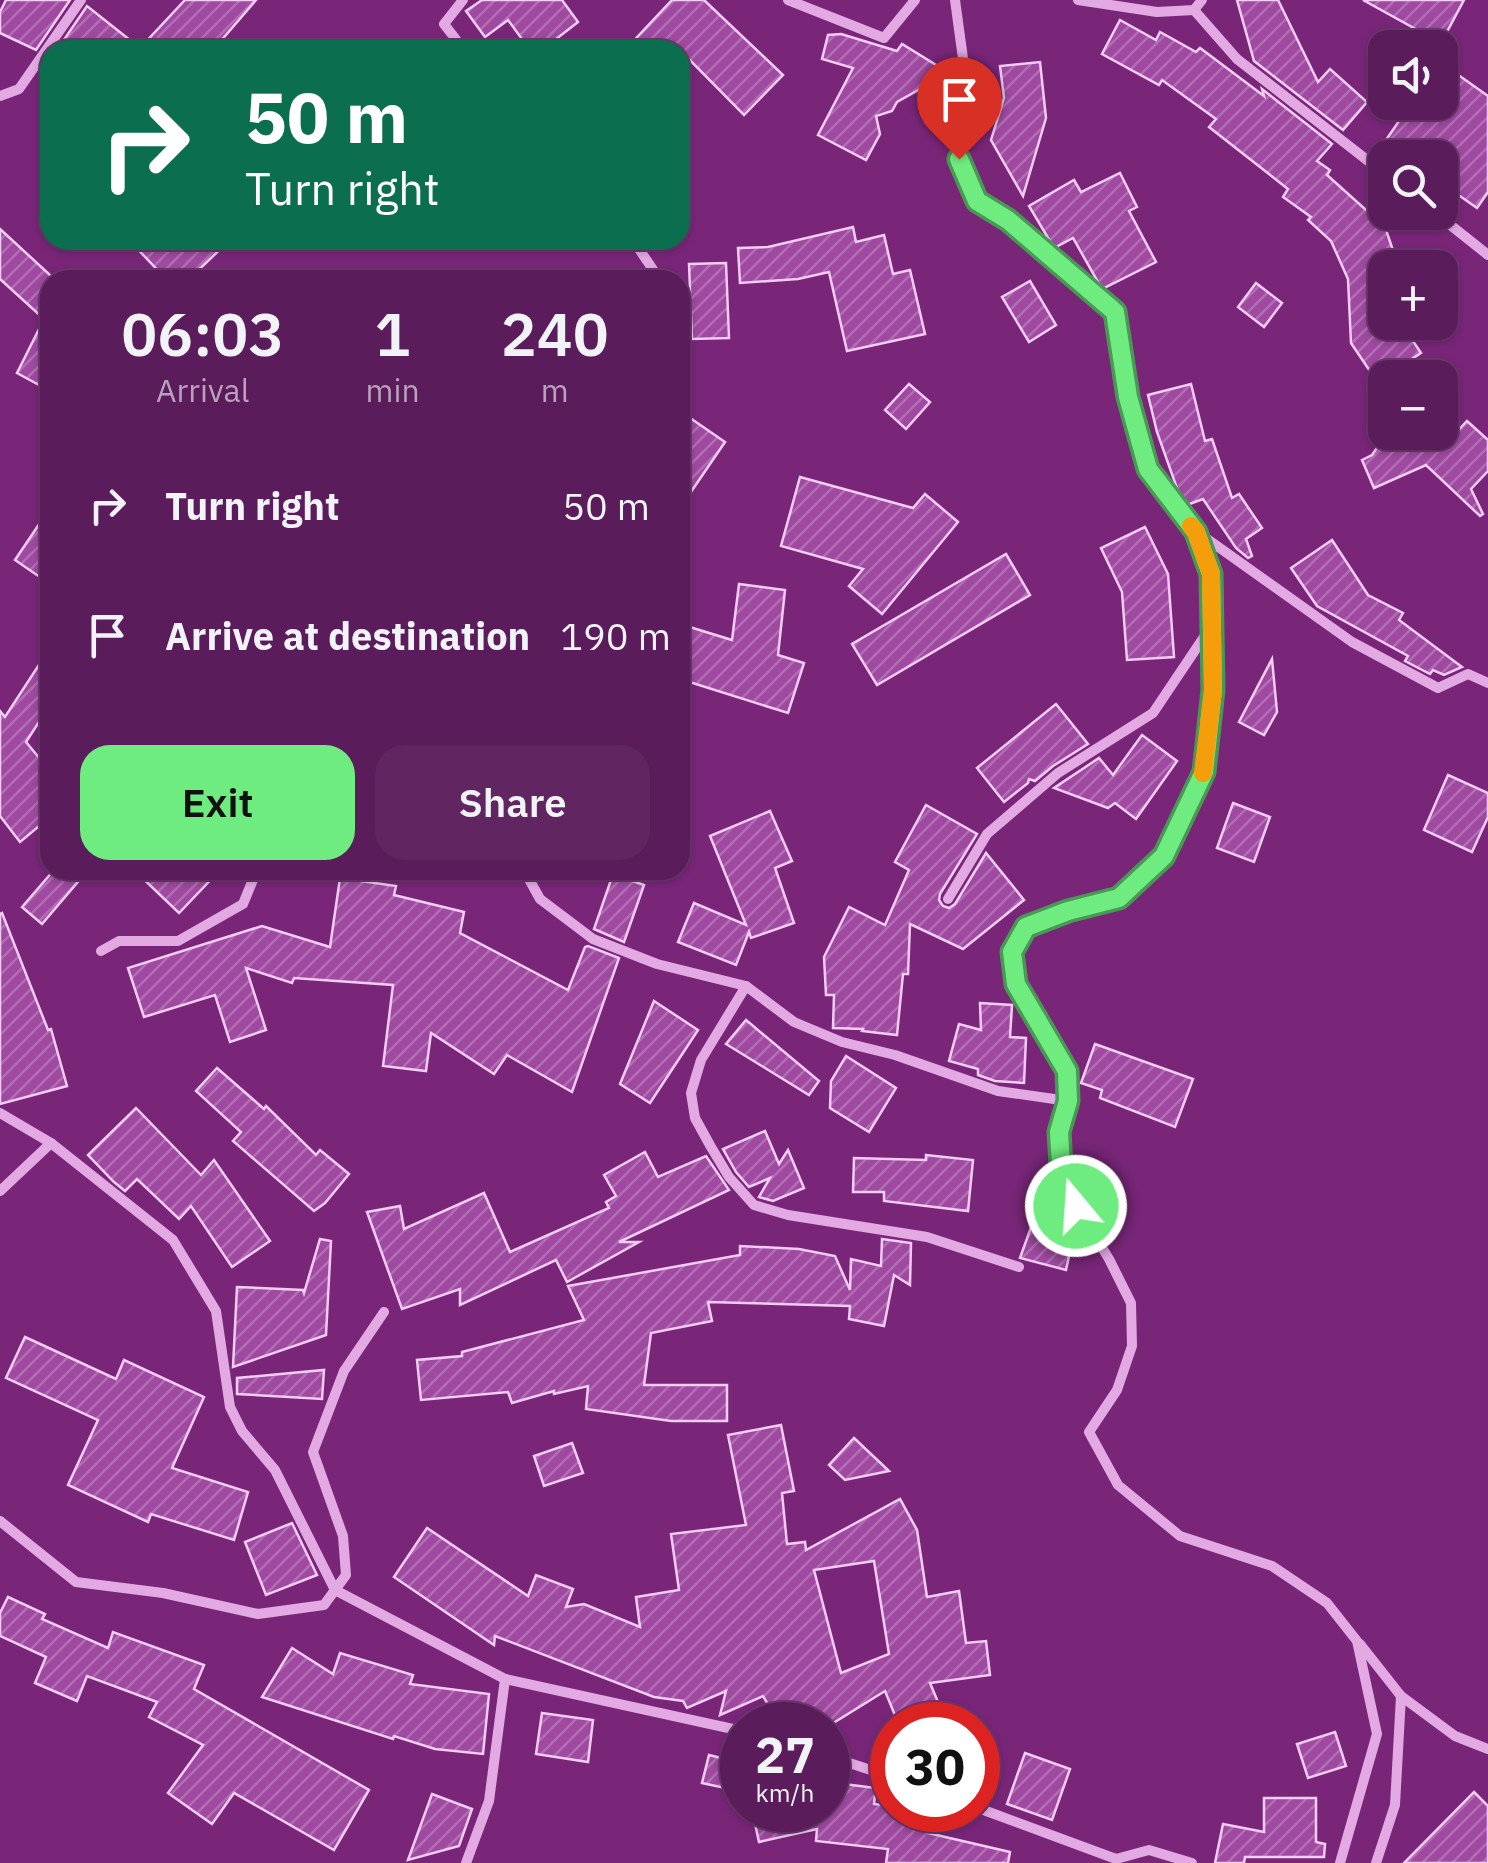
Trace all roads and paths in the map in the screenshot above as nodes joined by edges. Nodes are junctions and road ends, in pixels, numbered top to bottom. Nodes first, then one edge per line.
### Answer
1 (81, 0) edge
2 (464, 0) edge
3 (788, 0) edge
4 (914, 0) edge
5 (954, 0) edge
6 (1078, 0) edge
7 (1202, 0) edge
8 (1194, 10) junction
9 (53, 40) edge
10 (456, 40) edge
11 (40, 60) edge
12 (0, 96) edge
13 (1368, 161) edge
14 (1457, 230) edge
15 (1488, 255) edge
16 (1196, 532) junction
17 (1212, 624) junction
18 (1488, 683) edge
19 (253, 880) edge
20 (530, 880) edge
21 (948, 899) dead end
22 (101, 951) dead end
23 (746, 986) junction
24 (1068, 1101) junction
25 (0, 1112) edge
26 (52, 1143) junction
27 (0, 1191) edge
28 (1019, 1267) dead end
29 (384, 1312) dead end
30 (0, 1522) edge
31 (335, 1590) junction
32 (1357, 1641) junction
33 (505, 1679) junction
34 (1401, 1696) junction
35 (720, 1726) edge
36 (1488, 1749) edge
37 (1000, 1816) edge
38 (466, 1863) edge
39 (1192, 1863) edge
40 (1340, 1863) edge
41 (1376, 1863) edge

1 - 9 street
2 - 10 street
3 - 4 street
5 - 16 street
6 - 8 street
7 - 8 street
8 - 13 street
11 - 12 street
14 - 15 street
16 - 17 street
16 - 18 street
17 - 21 street
17 - 24 street
19 - 22 street
20 - 23 street
23 - 24 street
23 - 28 street
24 - 32 street
25 - 26 street
26 - 27 street
26 - 31 street
29 - 31 street
30 - 31 street
31 - 33 street
32 - 34 street
32 - 40 street
33 - 35 street
33 - 38 street
34 - 36 street
34 - 41 street
37 - 39 street

